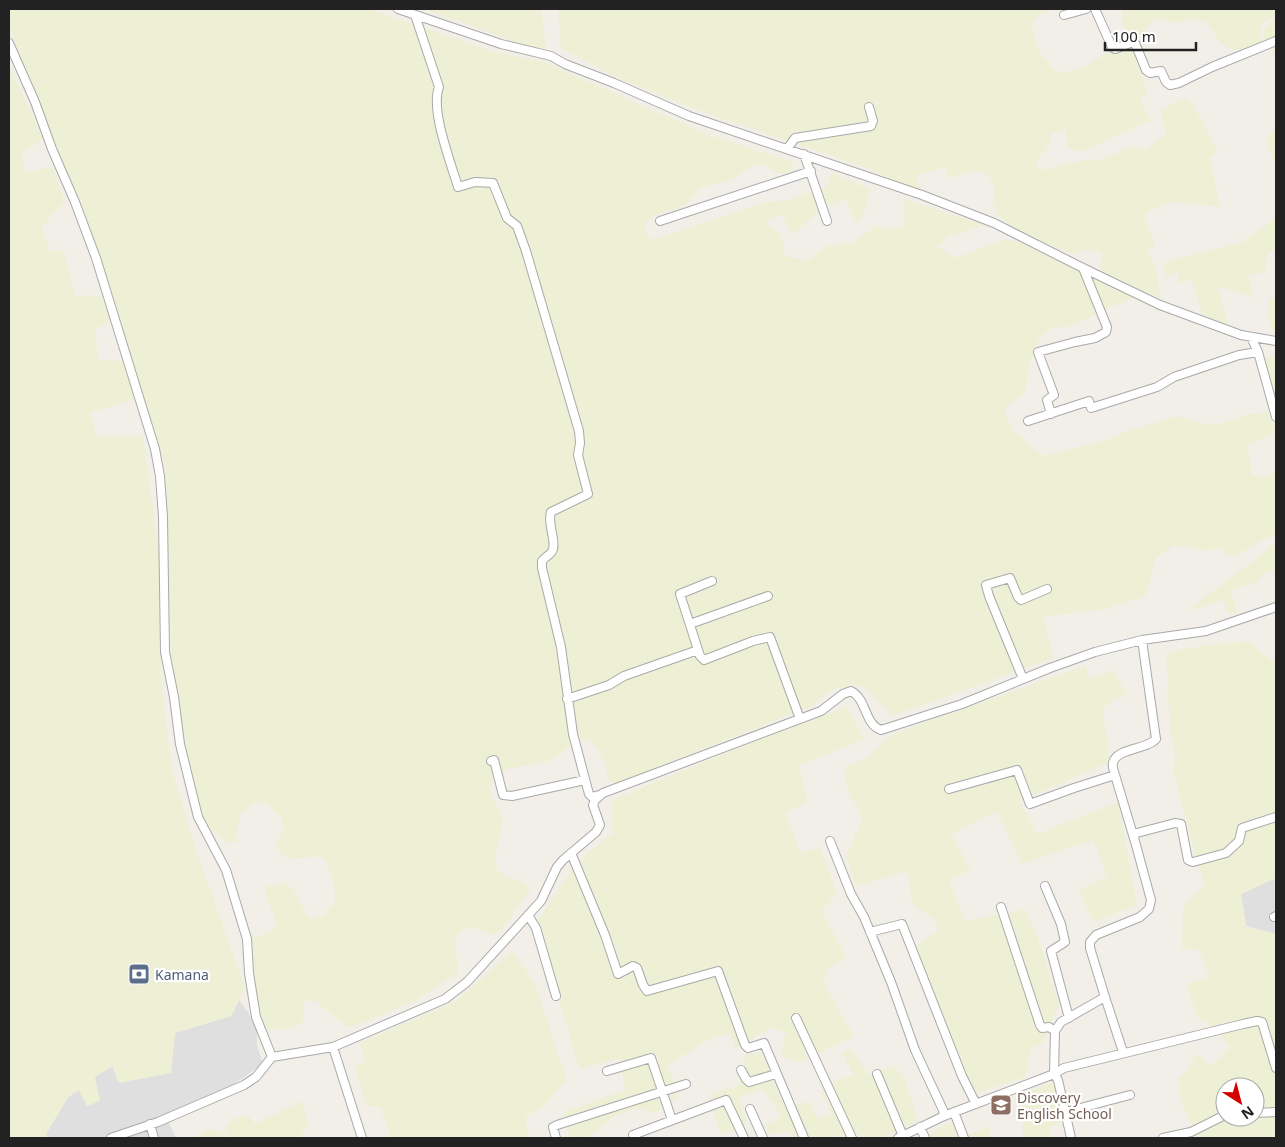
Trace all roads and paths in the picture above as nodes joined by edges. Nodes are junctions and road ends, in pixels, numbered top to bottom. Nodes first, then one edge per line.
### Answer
1 (398, 9) edge
2 (1086, 9) edge
3 (1095, 9) edge
4 (415, 15) junction
5 (1064, 15) dead end
6 (1276, 41) edge
7 (9, 43) edge
8 (869, 107) dead end
9 (787, 149) junction
10 (804, 154) junction
11 (811, 171) junction
12 (660, 220) dead end
13 (828, 221) dead end
14 (1083, 268) junction
15 (1251, 337) junction
16 (1276, 341) edge
17 (1258, 352) junction
18 (1051, 414) junction
19 (1276, 417) edge
20 (1028, 421) dead end
21 (712, 581) dead end
22 (1047, 589) dead end
23 (768, 596) dead end
24 (1276, 607) edge
25 (690, 624) junction
26 (1142, 640) junction
27 (698, 650) junction
28 (1023, 679) junction
29 (568, 699) junction
30 (800, 719) junction
31 (491, 761) dead end
32 (1115, 775) junction
33 (585, 780) junction
34 (949, 789) dead end
35 (603, 793) junction
36 (1276, 817) edge
37 (1133, 834) junction
38 (830, 841) dead end
39 (572, 853) junction
40 (1045, 886) dead end
41 (1001, 907) dead end
42 (528, 915) junction
43 (870, 932) junction
44 (556, 996) dead end
45 (1105, 997) junction
46 (796, 1018) dead end
47 (1070, 1018) junction
48 (1055, 1031) junction
49 (333, 1047) junction
50 (1123, 1052) junction
51 (272, 1058) junction
52 (1276, 1068) edge
53 (741, 1070) dead end
54 (607, 1071) dead end
55 (776, 1074) junction
56 (877, 1074) dead end
57 (1054, 1074) junction
58 (686, 1084) dead end
59 (663, 1091) junction
60 (1130, 1095) dead end
61 (976, 1104) junction
62 (750, 1108) dead end
63 (954, 1112) junction
64 (1065, 1112) junction
65 (944, 1116) junction
66 (672, 1120) junction
67 (1215, 1120) edge
68 (150, 1124) junction
69 (920, 1127) junction
70 (633, 1135) dead end
71 (901, 1137) edge
72 (110, 1138) edge
73 (154, 1138) edge
74 (362, 1138) edge
75 (556, 1138) edge
76 (744, 1138) edge
77 (762, 1138) edge
78 (804, 1138) edge
79 (852, 1138) edge
80 (926, 1138) edge
81 (964, 1138) edge
82 (1071, 1138) edge
83 (1163, 1138) edge

1 - 4 street
2 - 5 street
3 - 6 street
4 - 9 street
4 - 29 street
7 - 51 street
8 - 9 street
9 - 10 street
10 - 11 street
10 - 14 street
11 - 12 street
11 - 13 street
14 - 15 street
14 - 18 street
15 - 16 street
15 - 17 street
17 - 18 street
17 - 19 street
18 - 20 street
21 - 25 street
22 - 28 street
23 - 25 street
24 - 26 street
25 - 27 street
26 - 28 street
26 - 32 street
27 - 29 street
27 - 30 street
28 - 30 street
29 - 33 street
30 - 35 street
31 - 33 street
32 - 34 street
32 - 37 street
33 - 35 street
35 - 39 street
36 - 37 street
37 - 45 street
38 - 43 street
39 - 42 street
39 - 55 street
40 - 47 street
41 - 48 street
42 - 44 street
42 - 49 street
43 - 61 street
43 - 65 street
45 - 47 street
45 - 50 street
46 - 79 street
47 - 48 street
48 - 57 street
49 - 51 street
49 - 74 street
50 - 52 street
50 - 57 street
51 - 68 street
53 - 55 street
54 - 59 street
55 - 78 street
56 - 71 street
57 - 61 street
57 - 64 street
58 - 59 street
59 - 66 street
59 - 75 street
60 - 64 street
61 - 63 street
62 - 77 street
63 - 65 street
63 - 81 street
64 - 82 street
65 - 69 street
66 - 70 street
66 - 76 street
67 - 83 street
68 - 72 street
68 - 73 street
69 - 71 street
69 - 80 street

